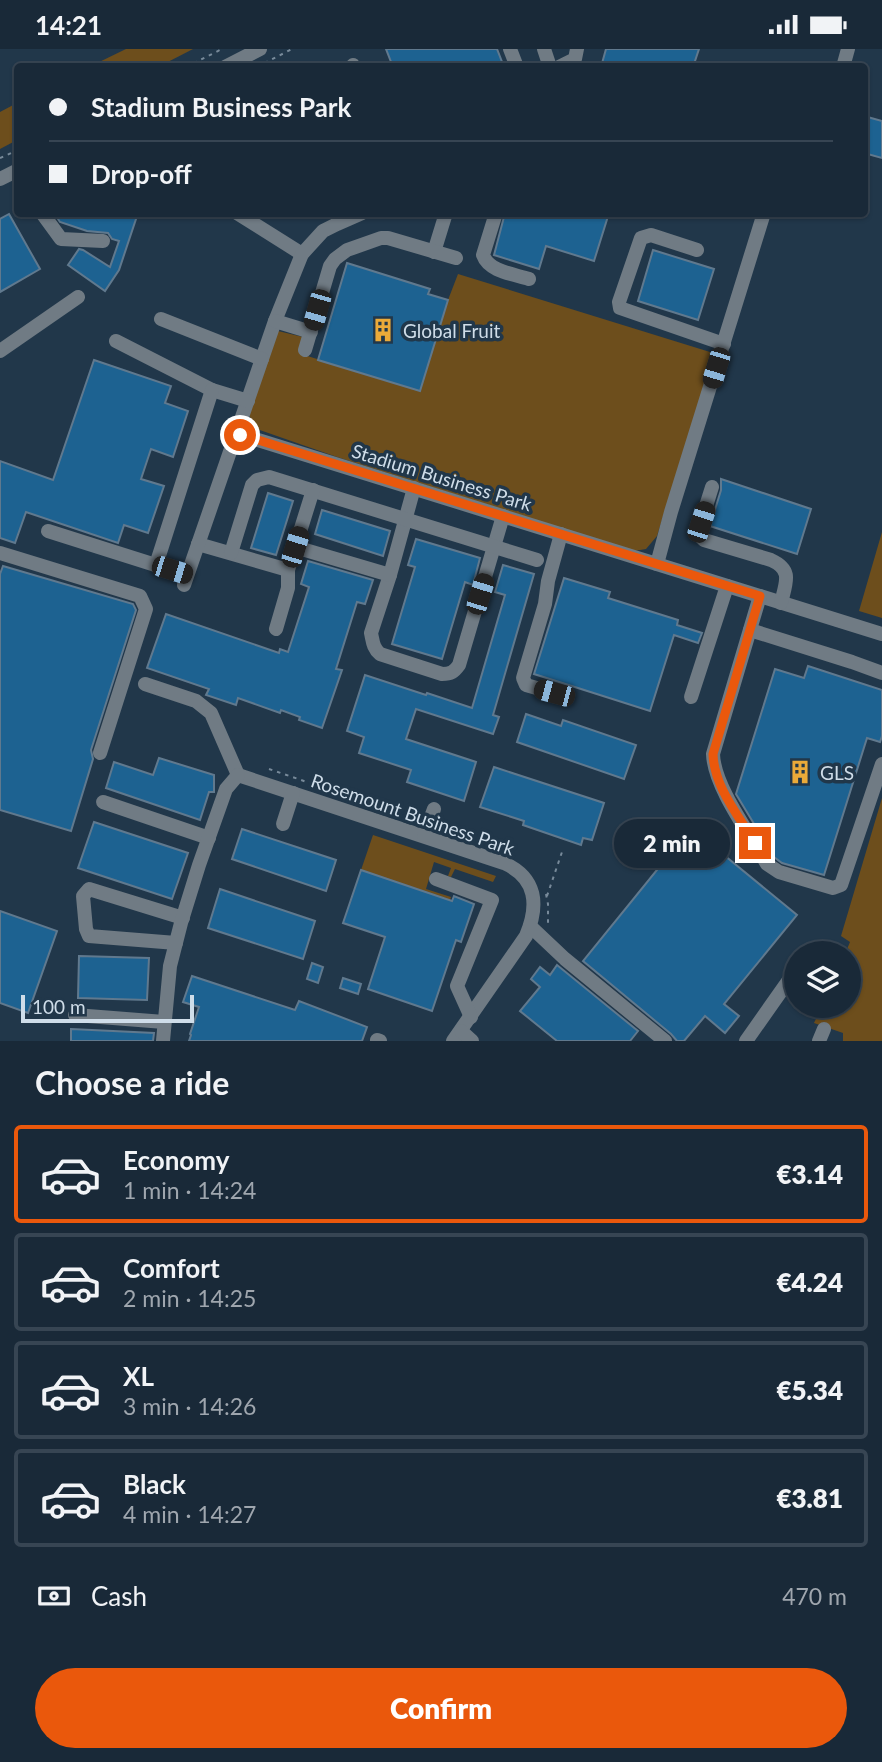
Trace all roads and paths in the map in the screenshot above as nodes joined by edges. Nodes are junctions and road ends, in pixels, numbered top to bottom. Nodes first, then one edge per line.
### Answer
1 (222, 49) edge
2 (260, 49) edge
3 (292, 49) edge
4 (577, 49) edge
5 (194, 63) edge
6 (233, 63) edge
7 (265, 63) edge
8 (567, 63) edge
9 (45, 217) edge
10 (243, 217) edge
11 (352, 217) edge
12 (445, 217) edge
13 (495, 217) edge
14 (763, 217) edge
15 (103, 241) dead end
16 (697, 250) dead end
17 (435, 252) junction
18 (302, 254) junction
19 (456, 258) dead end
20 (529, 279) dead end
21 (78, 297) dead end
22 (161, 319) dead end
23 (275, 321) junction
24 (311, 332) junction
25 (116, 341) dead end
26 (724, 344) junction
27 (305, 350) dead end
28 (0, 351) edge
29 (262, 359) junction
30 (212, 390) junction
31 (248, 401) junction
32 (244, 433) junction
33 (712, 487) dead end
34 (414, 488) junction
35 (313, 490) junction
36 (503, 516) junction
37 (404, 519) junction
38 (48, 531) dead end
39 (561, 534) junction
40 (198, 544) junction
41 (295, 547) junction
42 (494, 547) junction
43 (0, 553) edge
44 (231, 554) junction
45 (537, 560) dead end
46 (657, 564) junction
47 (156, 565) junction
48 (288, 570) junction
49 (390, 575) junction
50 (727, 586) junction
51 (760, 596) junction
52 (781, 603) junction
53 (276, 629) dead end
54 (750, 630) junction
55 (882, 634) edge
56 (882, 673) edge
57 (145, 684) dead end
58 (554, 693) dead end
59 (691, 698) dead end
60 (100, 753) dead end
61 (882, 764) edge
62 (238, 775) junction
63 (293, 793) junction
64 (103, 802) dead end
65 (434, 809) dead end
66 (283, 824) dead end
67 (425, 836) junction
68 (209, 838) junction
69 (562, 852) dead end
70 (436, 879) dead end
71 (547, 897) dead end
72 (183, 918) junction
73 (530, 926) junction
74 (176, 943) junction
75 (784, 987) edge
76 (75, 1016) dead end
77 (471, 1017) junction
78 (164, 1022) junction
79 (462, 1038) edge
80 (163, 1041) edge
81 (664, 1041) edge
82 (746, 1041) edge

1 - 5 path
2 - 6 street
3 - 7 path
4 - 8 street
9 - 15 street
10 - 18 street
11 - 18 street
12 - 17 street
13 - 20 street
14 - 26 street
16 - 26 street
17 - 19 street
17 - 24 street
18 - 23 street
21 - 28 street
22 - 29 street
23 - 24 street
23 - 29 street
24 - 27 street
25 - 30 street
26 - 46 street
29 - 31 street
30 - 31 street
30 - 47 street
31 - 32 street
32 - 34 street, Stadium Business Park
32 - 40 street
33 - 52 street
34 - 36 street, Stadium Business Park
34 - 37 street
35 - 37 street
35 - 41 street
35 - 44 street
36 - 39 street, Stadium Business Park
36 - 42 street
37 - 42 street
37 - 49 street
38 - 47 street
39 - 46 street, Stadium Business Park
39 - 58 street
40 - 44 street
40 - 47 street
41 - 48 street
41 - 49 street
42 - 45 street
42 - 49 street
43 - 60 street
44 - 48 street
46 - 50 street, Stadium Business Park
48 - 53 street
50 - 51 street, Stadium Business Park
50 - 59 street
51 - 52 street, Stadium Business Park
51 - 54 street
52 - 55 street, Stadium Business Park
54 - 56 street
54 - 61 street
57 - 62 street
62 - 63 street, Rosemount Business Park
62 - 68 street
63 - 66 street
63 - 67 street, Rosemount Business Park
64 - 68 street
65 - 67 street
67 - 73 street, Rosemount Business Park
68 - 72 street
69 - 71 path
70 - 77 street
72 - 74 street
72 - 74 street
73 - 77 street, Rosemount Business Park
73 - 81 street
74 - 78 street
75 - 82 street
76 - 78 street
77 - 79 street, Rosemount Business Park
78 - 80 street

